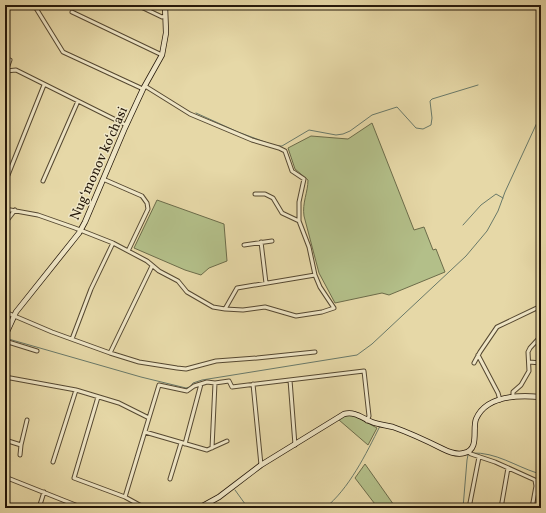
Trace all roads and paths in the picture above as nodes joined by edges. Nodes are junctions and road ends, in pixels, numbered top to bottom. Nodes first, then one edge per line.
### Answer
1 (34, 5) edge
2 (138, 5) edge
3 (165, 5) edge
4 (72, 12) dead end
5 (165, 16) junction
6 (162, 55) junction
7 (10, 60) dead end
8 (6, 73) edge
9 (44, 85) junction
10 (144, 87) junction
11 (78, 101) junction
12 (126, 125) junction
13 (8, 175) dead end
14 (103, 179) junction
15 (44, 181) dead end
16 (254, 194) dead end
17 (5, 208) edge
18 (15, 210) junction
19 (300, 221) junction
20 (5, 223) edge
21 (81, 230) junction
22 (272, 241) dead end
23 (261, 242) junction
24 (112, 243) junction
25 (244, 244) dead end
26 (128, 251) junction
27 (152, 266) junction
28 (315, 276) junction
29 (266, 284) junction
30 (541, 306) edge
31 (224, 309) junction
32 (5, 312) edge
33 (13, 316) junction
34 (5, 335) edge
35 (541, 336) edge
36 (72, 339) junction
37 (5, 341) edge
38 (37, 351) dead end
39 (315, 352) dead end
40 (110, 353) junction
41 (478, 355) junction
42 (529, 362) junction
43 (474, 363) dead end
44 (541, 363) edge
45 (5, 377) edge
46 (290, 380) junction
47 (215, 383) junction
48 (201, 384) junction
49 (253, 384) junction
50 (76, 390) junction
51 (513, 396) junction
52 (98, 397) junction
53 (541, 397) edge
54 (500, 400) junction
55 (149, 418) junction
56 (27, 420) dead end
57 (367, 420) junction
58 (145, 432) junction
59 (5, 440) edge
60 (228, 441) dead end
61 (183, 444) junction
62 (21, 445) junction
63 (295, 445) junction
64 (212, 448) junction
65 (469, 453) junction
66 (20, 455) dead end
67 (479, 457) junction
68 (53, 462) dead end
69 (260, 465) junction
70 (508, 468) junction
71 (5, 477) edge
72 (170, 479) dead end
73 (44, 492) junction
74 (125, 497) junction
75 (70, 503) junction
76 (39, 508) edge
77 (68, 508) edge
78 (83, 508) edge
79 (145, 508) edge
80 (199, 508) edge
81 (469, 508) edge
82 (501, 508) edge
83 (532, 508) edge

1 - 10 street
2 - 5 street
3 - 5 street, Nugʻmonov koʻchasi
4 - 6 street
5 - 6 street, Nugʻmonov koʻchasi
6 - 10 street, Nugʻmonov koʻchasi
7 - 8 street
8 - 9 street
9 - 11 street
9 - 13 street
10 - 12 street, Nugʻmonov koʻchasi
10 - 19 street
11 - 12 street
11 - 15 street
12 - 14 street, Nugʻmonov koʻchasi
14 - 21 street, Nugʻmonov koʻchasi
14 - 26 street
16 - 19 street
17 - 18 street
18 - 20 street
18 - 21 street
19 - 28 street
21 - 24 street
21 - 33 street, Nugʻmonov koʻchasi
22 - 23 street
23 - 25 street
23 - 29 street
24 - 26 street
24 - 36 street
26 - 27 street
27 - 31 street
27 - 40 street
28 - 29 street
28 - 31 street
29 - 31 street
30 - 41 street
32 - 33 street
33 - 34 street, Nugʻmonov koʻchasi
33 - 36 street
35 - 42 street
36 - 40 street
37 - 38 street
39 - 40 street
41 - 43 street
41 - 54 street
42 - 44 street
42 - 51 street
45 - 50 street
46 - 49 street
46 - 57 street
46 - 63 street
47 - 48 street
47 - 49 street
47 - 64 street
48 - 55 street
48 - 61 street
49 - 69 street
50 - 52 street
50 - 68 street
51 - 53 street
51 - 54 street
52 - 55 street
52 - 74 street
54 - 65 street
55 - 58 street
56 - 62 street
57 - 63 street
57 - 65 street
58 - 61 street
58 - 74 street
59 - 62 street
60 - 64 street
61 - 64 street
61 - 72 street
62 - 66 street
63 - 69 street
65 - 67 street
67 - 70 street
67 - 81 street
69 - 80 street
70 - 82 street
70 - 83 street
71 - 73 street
73 - 75 street
73 - 76 street
74 - 79 street
75 - 77 street
75 - 78 street

